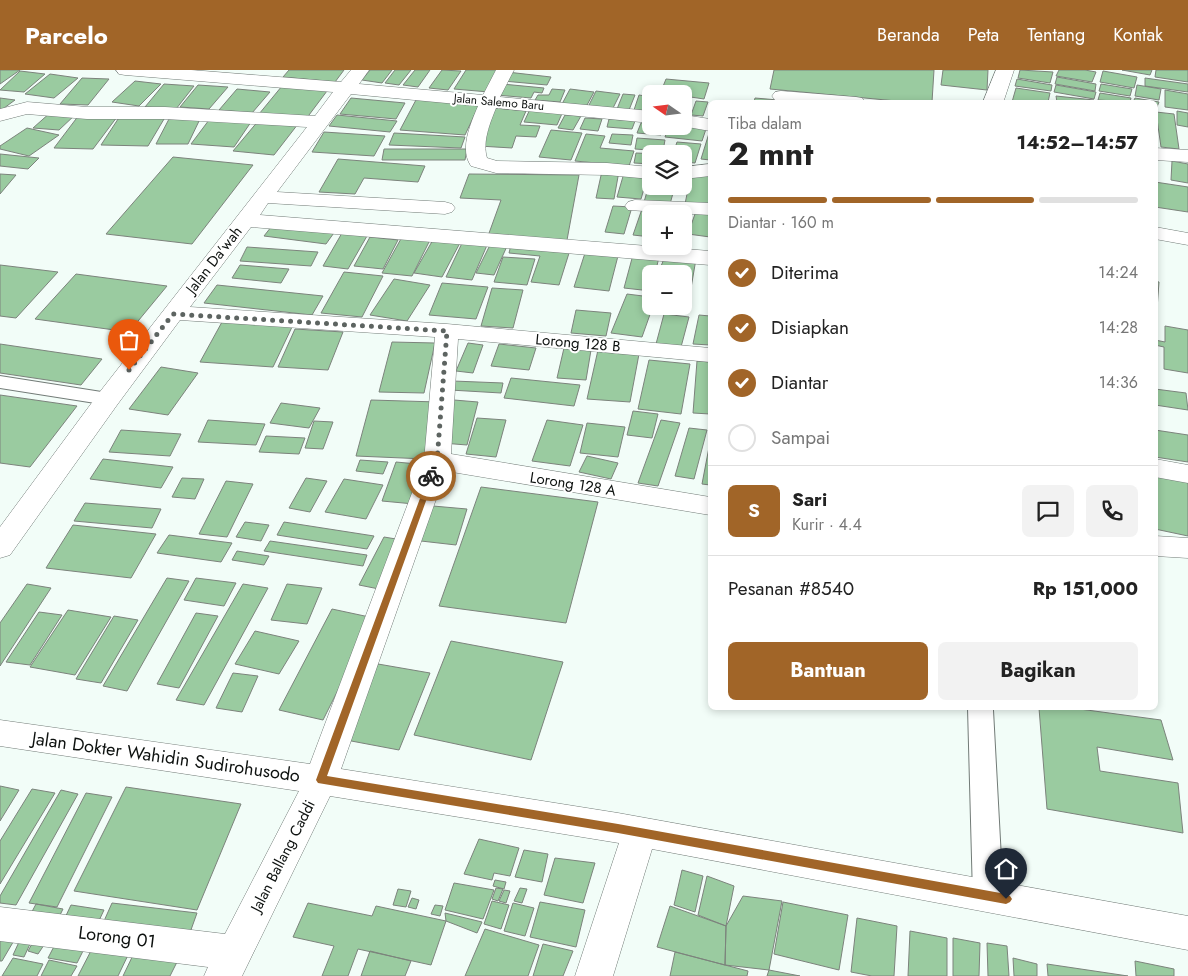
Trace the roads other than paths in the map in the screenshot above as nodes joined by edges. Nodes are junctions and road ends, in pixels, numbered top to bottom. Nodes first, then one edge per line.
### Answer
1 (125, 70) edge
2 (505, 70) edge
3 (1004, 70) edge
4 (353, 79) edge
5 (781, 96) dead end
6 (831, 100) edge
7 (993, 100) edge
8 (488, 101) junction
9 (0, 116) edge
10 (642, 116) edge
11 (321, 122) junction
12 (692, 123) edge
13 (708, 125) edge
14 (1158, 154) edge
15 (1188, 156) edge
16 (708, 170) edge
17 (642, 171) edge
18 (692, 172) edge
19 (263, 197) junction
20 (635, 206) dead end
21 (445, 208) dead end
22 (708, 209) edge
23 (245, 220) junction
24 (1158, 234) edge
25 (1188, 239) edge
26 (708, 258) edge
27 (173, 314) junction
28 (447, 331) junction
29 (708, 355) edge
30 (0, 382) edge
31 (108, 399) junction
32 (437, 461) junction
33 (1158, 469) edge
34 (1188, 474) edge
35 (708, 506) edge
36 (1158, 546) edge
37 (0, 548) edge
38 (1188, 548) edge
39 (980, 710) dead end
40 (0, 733) edge
41 (321, 780) junction
42 (640, 832) junction
43 (988, 896) junction
44 (0, 924) edge
45 (1188, 932) edge
46 (229, 964) edge
47 (594, 976) edge

1 - 4 street, Jalan Salemo Baru
2 - 8 street
3 - 7 street
4 - 8 street, Jalan Salemo Baru
4 - 11 street, Jalan Da'wah
5 - 6 street
8 - 10 street, Jalan Salemo Baru
8 - 17 street
9 - 11 street
11 - 19 street, Jalan Da'wah
12 - 13 street
14 - 15 street
16 - 18 street
19 - 21 street
19 - 23 street, Jalan Da'wah
20 - 22 street
23 - 26 street
23 - 27 street, Jalan Da'wah
24 - 25 street
27 - 28 street, Lorong 128 B
27 - 31 street, Jalan Da'wah
28 - 29 street, Lorong 128 B
28 - 32 street, Jalan Ballang Caddi
30 - 31 lane
31 - 37 street, Jalan Da'wah
32 - 35 street, Lorong 128 A
32 - 41 street, Jalan Ballang Caddi
33 - 34 street
36 - 38 street
39 - 43 lane
40 - 41 street, Jalan Dokter Wahidin Sudirohusodo
41 - 42 street, Jalan Dokter Wahidin Sudirohusodo
41 - 46 street, Jalan Ballang Caddi
42 - 43 street, Jalan Dokter Wahidin Sudirohusodo
42 - 47 street
43 - 45 street, Jalan Dokter Wahidin Sudirohusodo
44 - 46 street, Lorong 01

